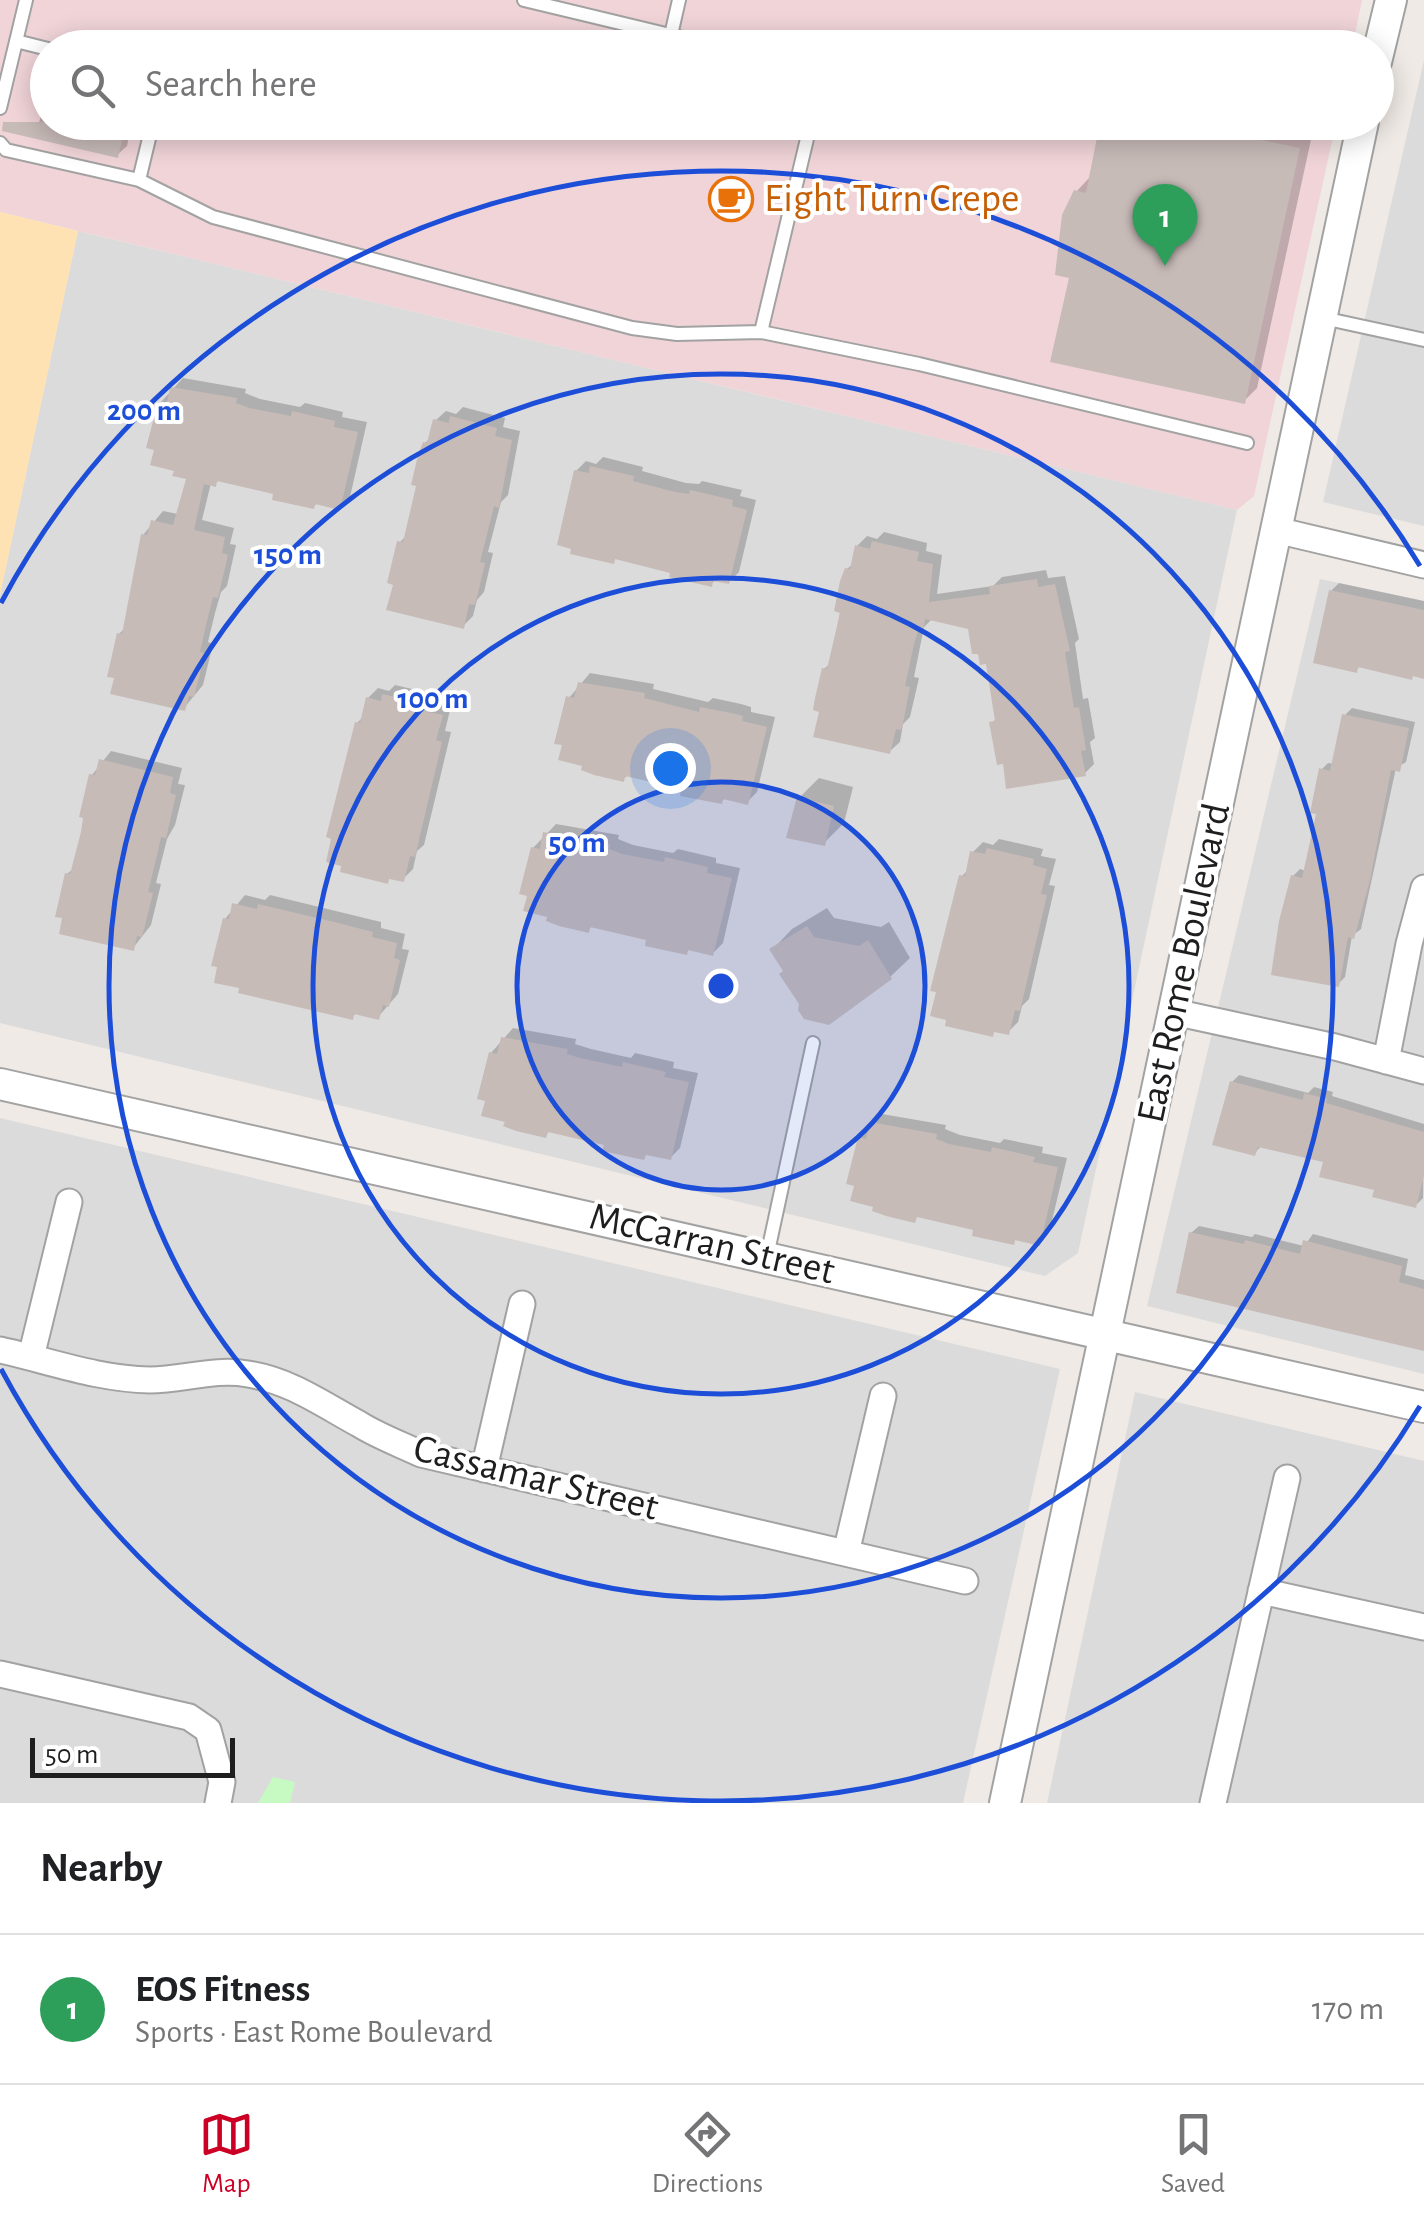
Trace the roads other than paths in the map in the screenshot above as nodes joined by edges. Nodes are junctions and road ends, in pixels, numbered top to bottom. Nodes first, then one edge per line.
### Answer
1 (26, 0) edge
2 (524, 0) edge
3 (679, 0) edge
4 (1391, 0) edge
5 (650, 30) edge
6 (672, 30) edge
7 (1384, 30) edge
8 (16, 42) junction
9 (30, 45) edge
10 (0, 108) edge
11 (149, 140) edge
12 (807, 140) edge
13 (1359, 140) edge
14 (0, 144) edge
15 (139, 180) junction
16 (1321, 317) junction
17 (761, 332) junction
18 (1424, 340) edge
19 (1247, 443) dead end
20 (1276, 530) junction
21 (1424, 565) edge
22 (1424, 888) edge
23 (1174, 1012) junction
24 (813, 1043) dead end
25 (1386, 1061) junction
26 (1424, 1072) edge
27 (0, 1084) edge
28 (69, 1202) dead end
29 (767, 1256) junction
30 (522, 1304) dead end
31 (1106, 1333) junction
32 (0, 1350) edge
33 (32, 1357) junction
34 (883, 1396) dead end
35 (1424, 1407) edge
36 (484, 1469) junction
37 (1287, 1478) dead end
38 (846, 1553) junction
39 (964, 1581) dead end
40 (1261, 1590) junction
41 (1424, 1626) edge
42 (0, 1674) edge
43 (218, 1803) edge
44 (1005, 1803) edge
45 (1213, 1803) edge

1 - 8 lane
2 - 5 lane
3 - 6 lane
4 - 7 street
8 - 9 lane
8 - 10 lane
11 - 15 lane
12 - 17 lane
13 - 16 street, East Rome Boulevard
14 - 15 lane
15 - 17 lane
16 - 18 lane
16 - 20 street, East Rome Boulevard
17 - 19 lane
20 - 21 street
20 - 23 street, East Rome Boulevard
22 - 25 street
23 - 25 street
23 - 31 street, East Rome Boulevard
24 - 29 lane
25 - 26 street
27 - 29 street, McCarran Street
28 - 33 street
29 - 31 street, McCarran Street
30 - 36 street
31 - 35 street, McCarran Street
31 - 44 street, East Rome Boulevard
32 - 33 street, Cassamar Street
33 - 36 street, Cassamar Street
34 - 38 street
36 - 38 street, Cassamar Street
37 - 40 street
38 - 39 street, Cassamar Street
40 - 41 street
40 - 45 street
42 - 43 street

